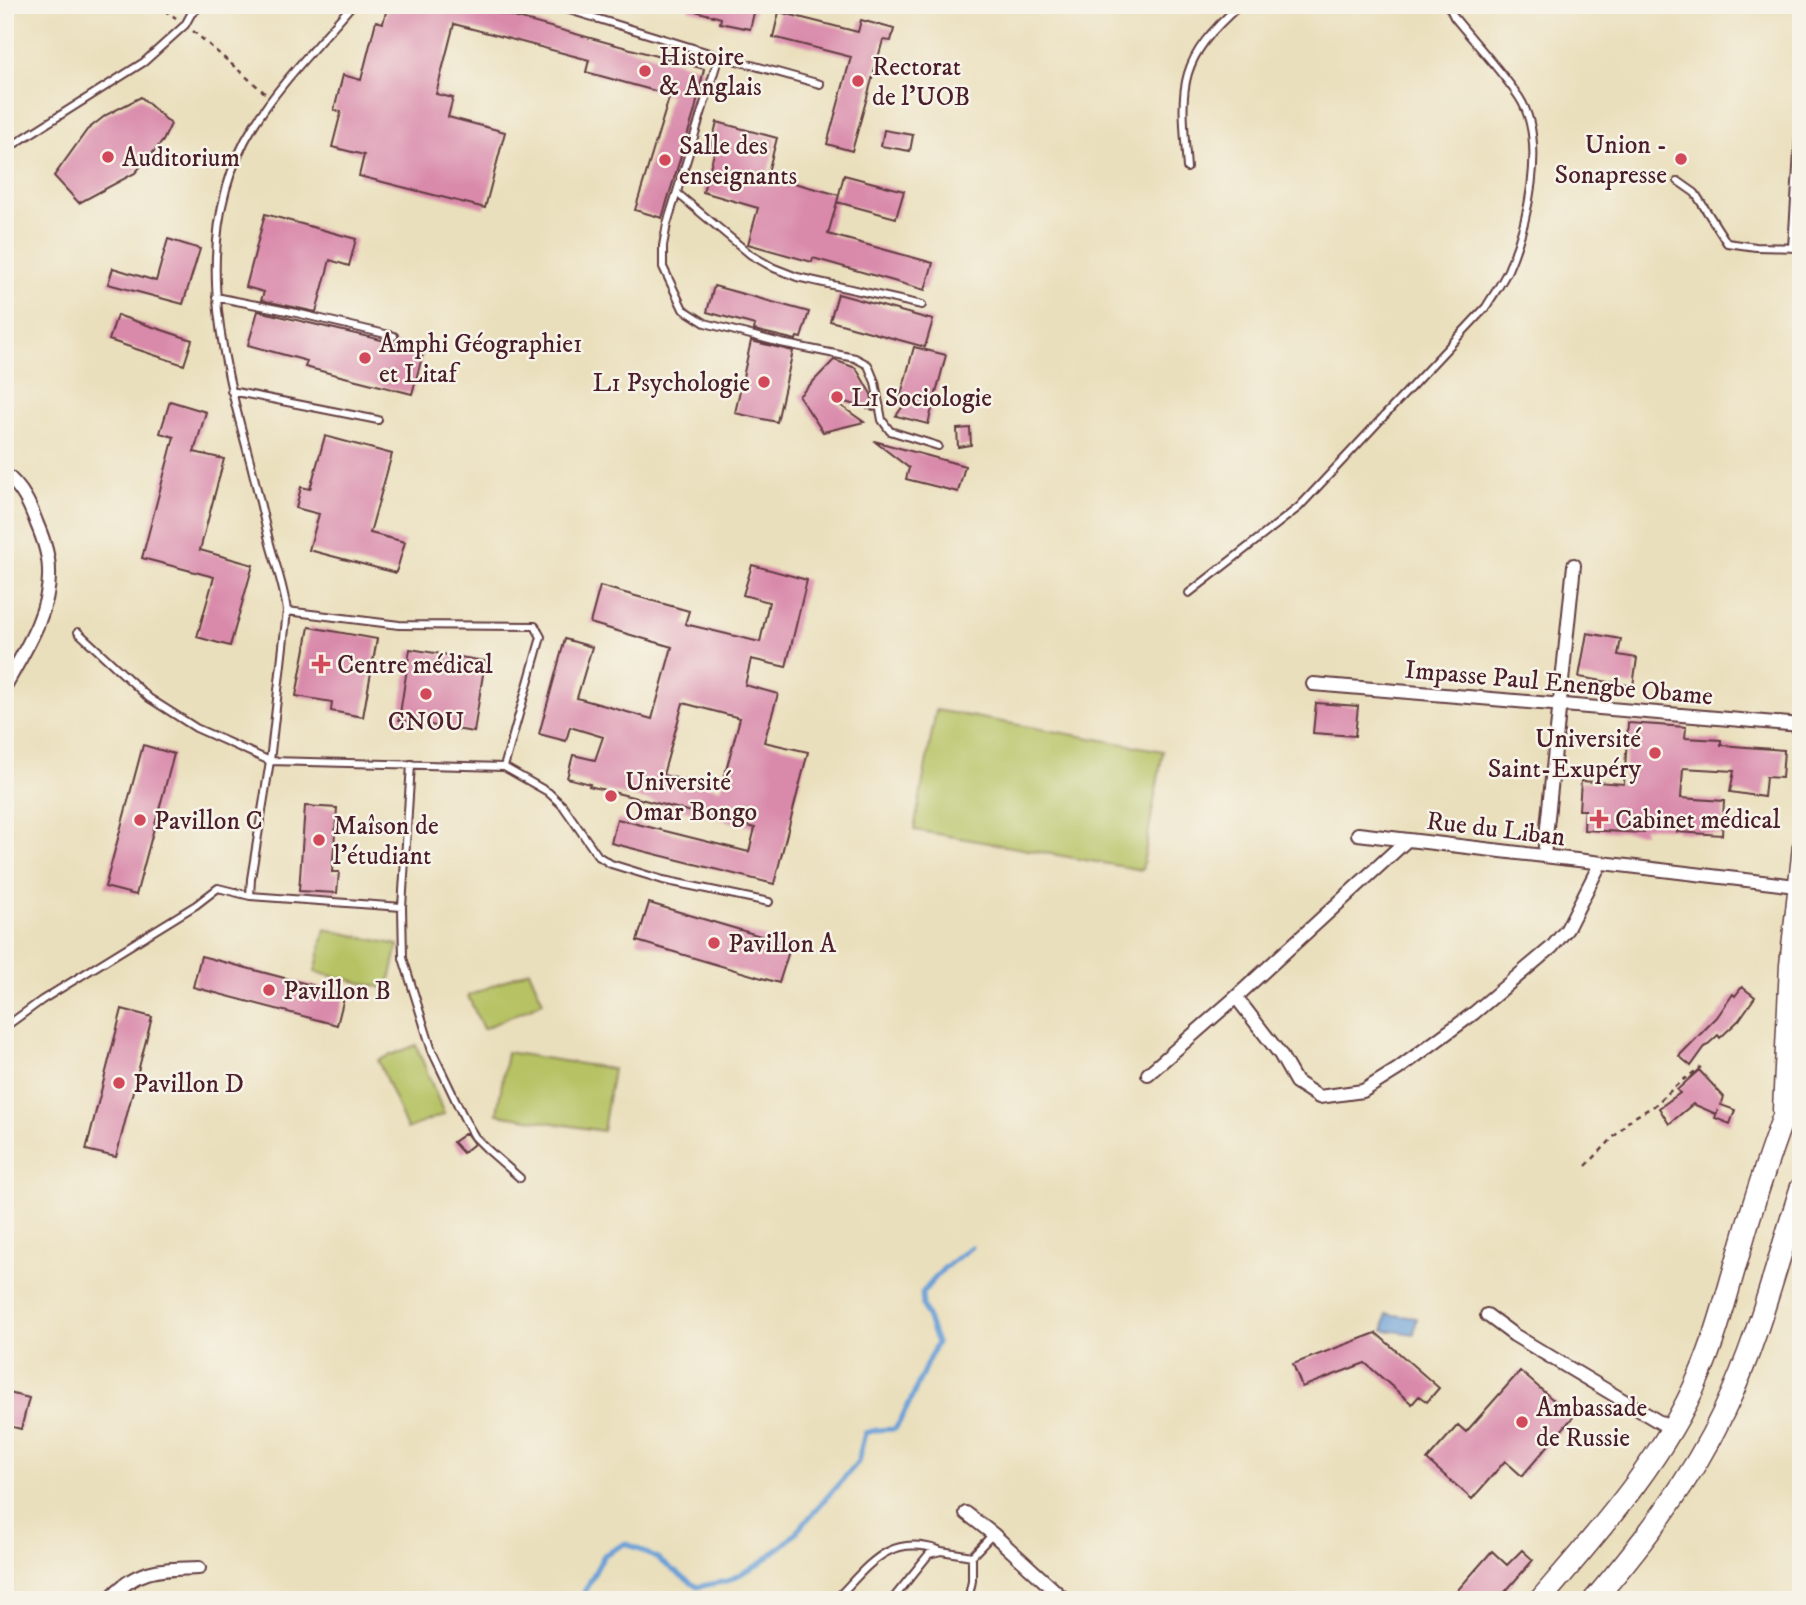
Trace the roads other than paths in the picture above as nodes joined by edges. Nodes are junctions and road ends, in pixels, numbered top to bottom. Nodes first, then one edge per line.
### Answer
1 (202, 5) edge
2 (352, 5) edge
3 (553, 5) edge
4 (1240, 5) edge
5 (1448, 5) edge
6 (719, 55) junction
7 (820, 84) dead end
8 (1801, 104) edge
9 (5, 150) edge
10 (1187, 168) dead end
11 (1678, 181) dead end
12 (677, 193) junction
13 (1791, 248) junction
14 (1801, 248) edge
15 (216, 298) junction
16 (922, 305) dead end
17 (394, 336) dead end
18 (231, 391) junction
19 (378, 420) dead end
20 (938, 446) dead end
21 (5, 474) edge
22 (1574, 565) dead end
23 (1189, 593) dead end
24 (288, 611) junction
25 (78, 632) dead end
26 (1313, 684) dead end
27 (5, 686) edge
28 (1559, 706) junction
29 (1801, 725) edge
30 (270, 761) junction
31 (411, 764) junction
32 (504, 767) junction
33 (1358, 834) dead end
34 (1406, 841) junction
35 (1801, 846) edge
36 (1544, 856) junction
37 (1600, 864) junction
38 (1796, 886) junction
39 (250, 896) junction
40 (769, 902) dead end
41 (402, 907) junction
42 (1788, 965) junction
43 (1801, 993) edge
44 (1236, 997) junction
45 (5, 1027) edge
46 (1801, 1069) edge
47 (1148, 1074) dead end
48 (1781, 1123) junction
49 (520, 1178) dead end
50 (1801, 1188) edge
51 (1487, 1315) dead end
52 (1671, 1429) junction
53 (966, 1513) dead end
54 (993, 1534) junction
55 (941, 1551) junction
56 (972, 1556) junction
57 (199, 1568) dead end
58 (109, 1600) edge
59 (835, 1600) edge
60 (892, 1600) edge
61 (968, 1600) edge
62 (1065, 1600) edge
63 (1540, 1600) edge
64 (1594, 1600) edge

1 - 9 lane
2 - 15 lane
3 - 6 lane
4 - 10 lane
5 - 23 lane
6 - 7 lane
6 - 12 lane
8 - 13 lane
11 - 13 lane
12 - 16 lane
12 - 20 lane
13 - 14 lane
15 - 17 lane
15 - 18 lane
18 - 19 lane
18 - 24 lane
21 - 27 street
22 - 28 street
24 - 30 lane
24 - 32 lane
25 - 30 lane
26 - 28 street, Impasse Paul Enengbe Obame
28 - 29 street, Impasse Paul Enengbe Obame
28 - 36 street
30 - 31 lane
30 - 39 lane
31 - 32 lane
31 - 41 lane
32 - 40 lane
33 - 34 street, Rue du Liban
34 - 36 street, Rue du Liban
34 - 44 street
35 - 38 street
36 - 37 street, Rue du Liban
37 - 38 street, Rue du Liban
37 - 44 street
38 - 42 street
39 - 41 lane
39 - 45 lane
41 - 49 lane
42 - 43 street
42 - 48 street
44 - 47 street
46 - 48 main road
48 - 52 main road
50 - 64 main road
51 - 52 street
52 - 63 main road
53 - 54 street
54 - 56 lane
54 - 62 street
55 - 56 lane
55 - 59 lane
55 - 60 lane
56 - 61 lane
57 - 58 street

